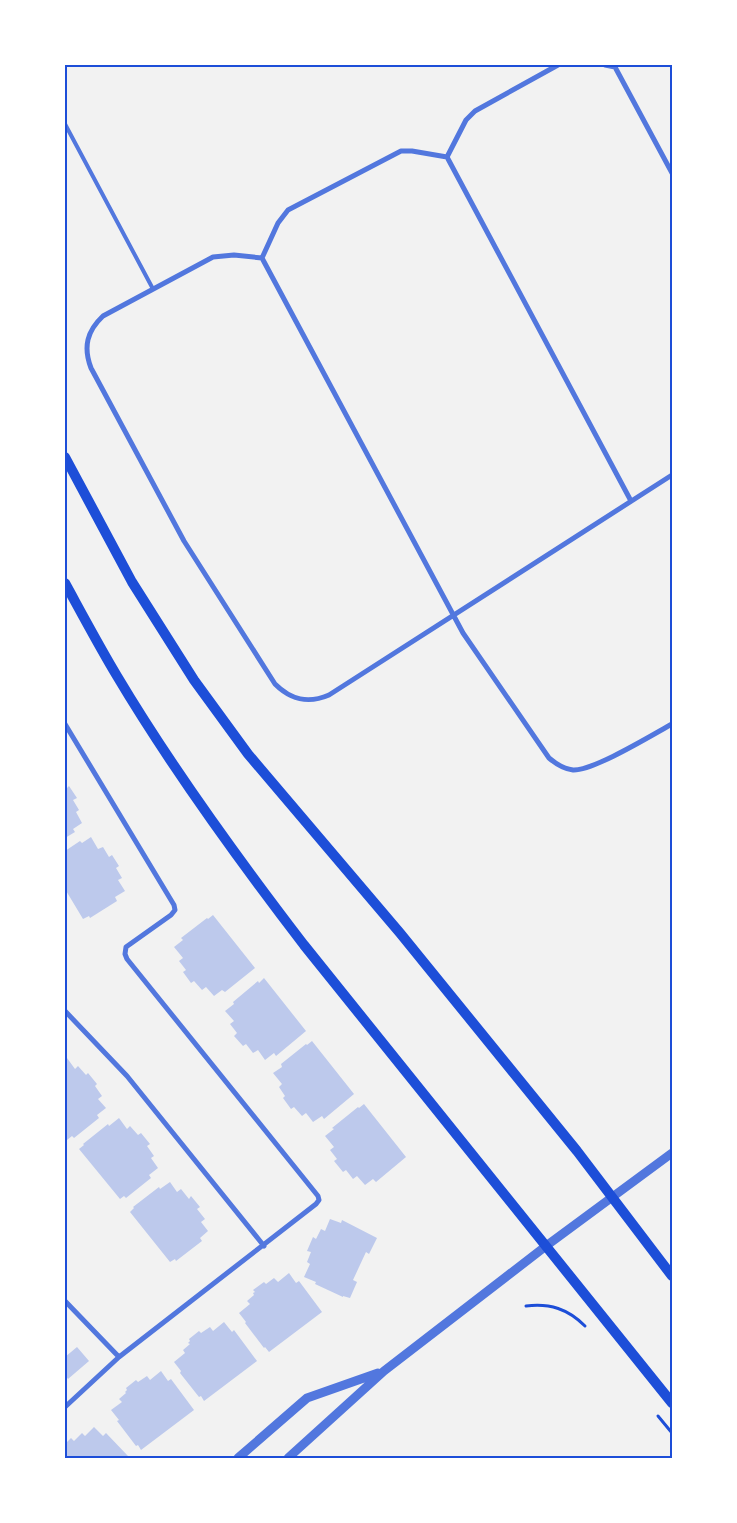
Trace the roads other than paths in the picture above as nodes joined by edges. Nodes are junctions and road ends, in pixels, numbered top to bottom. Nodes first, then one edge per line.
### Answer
1 (558, 65) edge
2 (605, 65) edge
3 (615, 66) edge
4 (65, 124) edge
5 (446, 157) junction
6 (672, 173) edge
7 (262, 258) junction
8 (153, 289) junction
9 (65, 457) edge
10 (672, 475) edge
11 (631, 501) junction
12 (65, 583) edge
13 (454, 615) junction
14 (65, 724) edge
15 (672, 724) edge
16 (65, 1010) edge
17 (672, 1153) edge
18 (613, 1198) junction
19 (264, 1246) junction
20 (546, 1246) junction
21 (672, 1276) edge
22 (65, 1301) edge
23 (119, 1357) junction
24 (384, 1371) junction
25 (672, 1403) edge
26 (65, 1406) edge
27 (238, 1458) edge
28 (288, 1458) edge

1 - 5 street
2 - 3 street
3 - 6 street
4 - 8 lane
5 - 7 street
5 - 11 street
7 - 8 street
7 - 13 street
8 - 13 street
9 - 18 main road
10 - 11 street
11 - 13 street
12 - 20 main road
13 - 15 street
14 - 19 street
16 - 19 street
17 - 18 street
18 - 20 street
18 - 21 main road
19 - 23 street
20 - 24 street
20 - 25 main road
22 - 23 street
23 - 26 street
24 - 27 street
24 - 28 street

